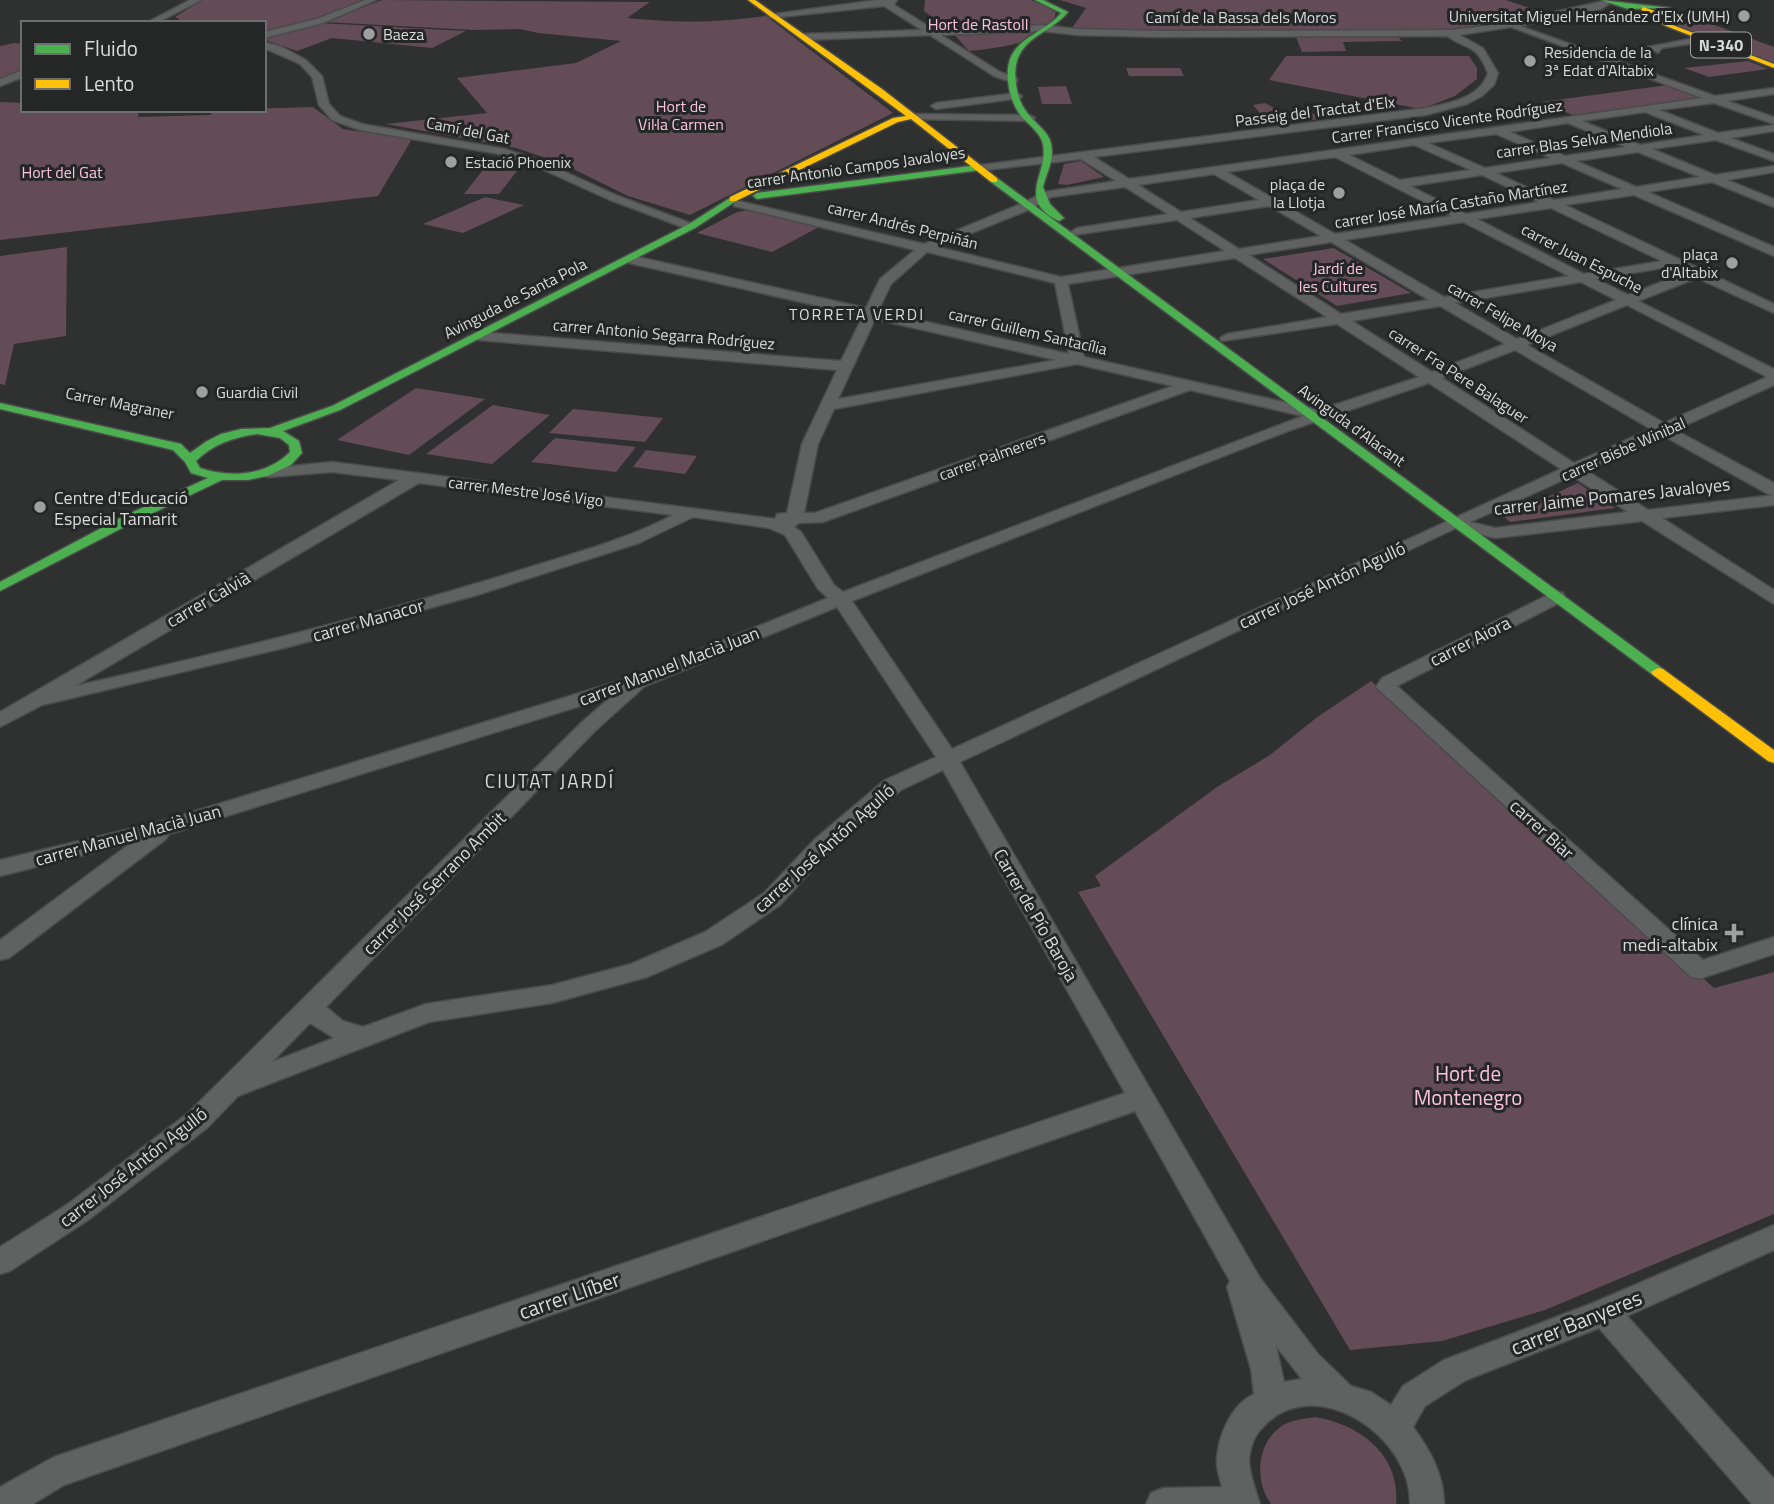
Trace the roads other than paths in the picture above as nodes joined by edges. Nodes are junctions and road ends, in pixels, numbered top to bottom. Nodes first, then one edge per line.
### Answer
1 (197, 0) edge
2 (372, 0) edge
3 (751, 0) edge
4 (817, 0) edge
5 (908, 0) edge
6 (1038, 0) edge
7 (883, 1) edge
8 (1605, 1) edge
9 (1676, 6) edge
10 (1636, 8) junction
11 (830, 9) junction
12 (771, 15) junction
13 (165, 17) junction
14 (155, 21) edge
15 (173, 21) edge
16 (1515, 27) junction
17 (1051, 29) junction
18 (934, 32) junction
19 (1432, 34) junction
20 (267, 35) edge
21 (804, 37) junction
22 (1705, 39) junction
23 (1471, 42) junction
24 (266, 46) edge
25 (1658, 50) dead end
26 (1774, 66) edge
27 (21, 74) edge
28 (1014, 80) junction
29 (0, 83) edge
30 (21, 83) edge
31 (0, 88) edge
32 (1774, 91) edge
33 (1017, 96) junction
34 (1716, 100) junction
35 (1646, 109) junction
36 (907, 113) junction
37 (1030, 118) junction
38 (1570, 120) junction
39 (1774, 121) edge
40 (1774, 128) edge
41 (1497, 130) junction
42 (1717, 136) junction
43 (1415, 142) junction
44 (1639, 148) junction
45 (1337, 153) junction
46 (1085, 156) junction
47 (1774, 158) edge
48 (1563, 159) junction
49 (1048, 161) junction
50 (978, 167) junction
51 (1774, 169) edge
52 (1215, 170) junction
53 (1483, 171) junction
54 (1713, 178) junction
55 (1117, 180) junction
56 (765, 184) junction
57 (1398, 184) junction
58 (1090, 187) junction
59 (1634, 191) junction
60 (779, 194) junction
61 (1036, 195) junction
62 (1272, 202) junction
63 (738, 203) junction
64 (1774, 203) edge
65 (1552, 204) junction
66 (709, 216) junction
67 (1179, 217) junction
68 (1465, 218) junction
69 (692, 226) junction
70 (1077, 232) junction
71 (1334, 238) junction
72 (925, 248) junction
73 (1774, 252) edge
74 (1237, 254) junction
75 (629, 258) junction
76 (1676, 262) junction
77 (1125, 271) junction
78 (1697, 273) junction
79 (1580, 276) junction
80 (1061, 281) junction
81 (1627, 300) junction
82 (1442, 301) junction
83 (1774, 309) edge
84 (871, 313) junction
85 (1339, 319) junction
86 (479, 336) junction
87 (1227, 338) junction
88 (1515, 344) junction
89 (1077, 360) junction
90 (847, 366) junction
91 (1774, 375) edge
92 (1430, 377) junction
93 (1774, 380) edge
94 (1188, 386) junction
95 (0, 396) edge
96 (0, 406) edge
97 (827, 406) junction
98 (1277, 406) junction
99 (336, 408) junction
100 (1325, 416) junction
101 (1282, 428) junction
102 (1664, 430) junction
103 (270, 432) junction
104 (234, 434) junction
105 (295, 447) junction
106 (192, 465) junction
107 (1575, 470) junction
108 (268, 472) junction
109 (417, 477) junction
110 (218, 478) junction
111 (1774, 490) edge
112 (1774, 500) edge
113 (690, 512) junction
114 (1644, 515) junction
115 (1463, 519) junction
116 (789, 523) junction
117 (1495, 533) junction
118 (0, 576) edge
119 (0, 587) edge
120 (1556, 597) junction
121 (1774, 598) edge
122 (841, 599) junction
123 (1608, 615) dead end
124 (642, 680) junction
125 (1386, 687) joint
126 (37, 700) junction
127 (565, 705) junction
128 (0, 722) edge
129 (588, 727) junction
130 (1774, 758) edge
131 (948, 759) junction
132 (168, 827) junction
133 (83, 848) junction
134 (0, 868) edge
135 (92, 882) junction
136 (1774, 945) edge
137 (0, 952) edge
138 (311, 1007) junction
139 (364, 1037) junction
140 (229, 1088) junction
141 (1141, 1098) junction
142 (1219, 1237) junction
143 (1774, 1237) edge
144 (0, 1262) edge
145 (1604, 1312) junction
146 (1339, 1394) junction
147 (1270, 1400) junction
148 (1395, 1427) junction
149 (2, 1504) edge
150 (1163, 1504) edge
151 (1242, 1504) edge
152 (1427, 1504) edge
153 (1774, 1504) edge

1 - 13 street
2 - 20 street
3 - 12 main road, Avinguda d'Alacant
4 - 11 street
5 - 7 street
6 - 17 main road
7 - 11 street
7 - 18 street
8 - 10 main road, N-340
8 - 19 street, Camí de la Bassa dels Moros
9 - 10 main road, N-340
10 - 16 street
10 - 22 main road, N-340
11 - 12 street
12 - 21 main road, Avinguda d'Alacant
13 - 14 street
13 - 15 street
16 - 23 street
16 - 34 street
17 - 18 street, Camí de la Bassa dels Moros
17 - 19 street, Camí de la Bassa dels Moros
17 - 28 main road
18 - 21 street, Camí de la Bassa dels Moros
18 - 28 street
19 - 23 street, Camí de la Bassa dels Moros
21 - 36 main road, Avinguda d'Alacant
22 - 25 street
22 - 26 main road, N-340
23 - 46 street, Passeig del Tractat d'Elx
24 - 69 street, Camí del Gat
27 - 29 street
28 - 33 main road
30 - 31 street
32 - 34 street, Carrer Francisco Vicente Rodríguez
33 - 36 street
33 - 37 main road
34 - 35 street, Carrer Francisco Vicente Rodríguez
34 - 39 street
35 - 38 street, Carrer Francisco Vicente Rodríguez
35 - 42 street
36 - 37 street
36 - 50 main road, Avinguda d'Alacant
36 - 56 main road, Avinguda de Santa Pola
37 - 49 main road
38 - 41 street, Carrer Francisco Vicente Rodríguez
38 - 44 street
40 - 42 street, carrer Blas Selva Mendiola
41 - 43 street, Carrer Francisco Vicente Rodríguez
41 - 48 street
42 - 44 street, carrer Blas Selva Mendiola
42 - 47 street
43 - 45 street, Carrer Francisco Vicente Rodríguez
43 - 53 street
44 - 48 street, carrer Blas Selva Mendiola
44 - 54 street
45 - 52 street, Carrer Francisco Vicente Rodríguez
45 - 57 street, carrer Juan Espuche
46 - 49 street
46 - 55 street, carrer Fra Pere Balaguer
48 - 53 street, carrer Blas Selva Mendiola
48 - 59 street
49 - 50 street
49 - 61 main road
50 - 60 main road, carrer Antonio Campos Javaloyes
50 - 61 main road, Avinguda d'Alacant
51 - 54 street, carrer José María Castaño Martínez
52 - 55 street, Carrer Francisco Vicente Rodríguez
52 - 62 street, carrer Felipe Moya
53 - 57 street, carrer Blas Selva Mendiola
53 - 65 street
54 - 59 street, carrer José María Castaño Martínez
54 - 64 street
55 - 58 street, Carrer Francisco Vicente Rodríguez
55 - 67 street, carrer Fra Pere Balaguer
56 - 60 main road
56 - 66 main road, Avinguda de Santa Pola
57 - 68 street, carrer Juan Espuche
58 - 61 street
58 - 61 street
59 - 65 street, carrer José María Castaño Martínez
59 - 73 street
60 - 63 main road, carrer Antonio Campos Javaloyes
61 - 70 main road, Avinguda d'Alacant
61 - 72 street
61 - 77 main road, Avinguda d'Alacant
62 - 67 street
62 - 71 street, carrer Felipe Moya
63 - 66 main road, Avinguda de Santa Pola
63 - 72 street, carrer Andrés Perpiñán
65 - 68 street, carrer José María Castaño Martínez
65 - 76 street
66 - 69 main road, Avinguda de Santa Pola
67 - 70 street
67 - 74 street, carrer Fra Pere Balaguer
68 - 71 street, carrer José María Castaño Martínez
68 - 79 street, carrer Juan Espuche
69 - 75 main road, Avinguda de Santa Pola
70 - 77 main road, Avinguda d'Alacant
71 - 74 street, carrer José María Castaño Martínez
71 - 82 street, carrer Felipe Moya
72 - 80 street, carrer Andrés Perpiñán
72 - 84 street
74 - 77 street, carrer José María Castaño Martínez
74 - 85 street, carrer Fra Pere Balaguer
75 - 84 street, carrer Guillem Santacília
75 - 86 main road, Avinguda de Santa Pola
76 - 78 street
76 - 79 street
77 - 80 street, carrer José María Castaño Martínez
77 - 87 main road, Avinguda d'Alacant
77 - 100 main road, Avinguda d'Alacant
78 - 81 street
78 - 83 street
79 - 81 street, carrer Juan Espuche
79 - 82 street
80 - 89 street
81 - 88 street
81 - 91 street, carrer Juan Espuche
82 - 85 street
82 - 88 street, carrer Felipe Moya
84 - 89 street, carrer Guillem Santacília
84 - 90 street
85 - 87 street
85 - 92 street, carrer Fra Pere Balaguer
86 - 90 street, carrer Antonio Segarra Rodríguez
86 - 99 main road, Avinguda de Santa Pola
87 - 100 main road, Avinguda d'Alacant
88 - 92 street
88 - 102 street, carrer Felipe Moya
89 - 94 street, carrer Guillem Santacília
89 - 97 street
90 - 97 street
92 - 100 street
92 - 107 street, carrer Fra Pere Balaguer
93 - 102 street, carrer Bisbe Winibal
94 - 98 street, carrer Guillem Santacília
94 - 116 street, carrer Palmerers
95 - 104 main road, Carrer Magraner
96 - 106 main road, Carrer Magraner
97 - 116 street
98 - 100 street, carrer Guillem Santacília
98 - 101 street
99 - 103 main road, Avinguda de Santa Pola
99 - 105 main road, Avinguda de Santa Pola
100 - 101 street, carrer Manuel Macià Juan
100 - 101 street, carrer Manuel Macià Juan
100 - 115 main road, Avinguda d'Alacant
101 - 122 street, carrer Manuel Macià Juan
102 - 107 street, carrer Bisbe Winibal
102 - 111 street, carrer Felipe Moya
103 - 104 main road, Carrer Magraner
103 - 105 main road
104 - 106 main road
105 - 108 main road, Avinguda de Santa Pola
105 - 116 street, carrer Mestre José Vigo
106 - 110 main road, Carrer Magraner
106 - 118 main road
107 - 114 street, carrer Fra Pere Balaguer
107 - 115 street, carrer Bisbe Winibal
108 - 109 street, carrer Mestre José Vigo
108 - 110 main road
109 - 113 street, carrer Mestre José Vigo
109 - 126 street, carrer Calvià
110 - 119 main road
112 - 114 street, carrer Jaime Pomares Javaloyes
113 - 116 street, carrer Mestre José Vigo
113 - 126 street, carrer Manacor
114 - 117 street, carrer Jaime Pomares Javaloyes
114 - 121 street, carrer Fra Pere Balaguer
115 - 117 street, carrer Jaime Pomares Javaloyes
115 - 120 main road, Avinguda d'Alacant
115 - 131 street, carrer José Antón Agulló
116 - 122 street, Carrer de Pío Baroja
117 - 123 main road
120 - 125 street, carrer Aiora
120 - 130 main road, Avinguda d'Alacant
122 - 124 street, carrer Manuel Macià Juan
122 - 131 street, Carrer de Pío Baroja
124 - 127 street, carrer Manuel Macià Juan
124 - 129 street, carrer José Serrano Ambit
125 - 136 street, carrer Biar
126 - 128 street, carrer Calvià
127 - 129 street
127 - 132 street, carrer Manuel Macià Juan
129 - 138 street, carrer José Serrano Ambit
131 - 139 street, carrer José Antón Agulló
131 - 141 street, Carrer de Pío Baroja
132 - 133 street, carrer Manuel Macià Juan
132 - 135 street
133 - 134 street, carrer Manuel Macià Juan
133 - 135 street
135 - 137 street
138 - 139 street
138 - 140 street, carrer José Serrano Ambit
139 - 140 street, carrer José Antón Agulló
140 - 144 street, carrer José Antón Agulló
141 - 142 street, Carrer de Pío Baroja
141 - 149 street, carrer Llíber
142 - 146 street, Carrer de Pío Baroja
142 - 147 street, Carrer de Pío Baroja
143 - 145 street, carrer Banyeres
145 - 148 street, carrer Banyeres
145 - 153 street
146 - 147 street
146 - 148 street
147 - 151 street
148 - 152 street
150 - 151 street

